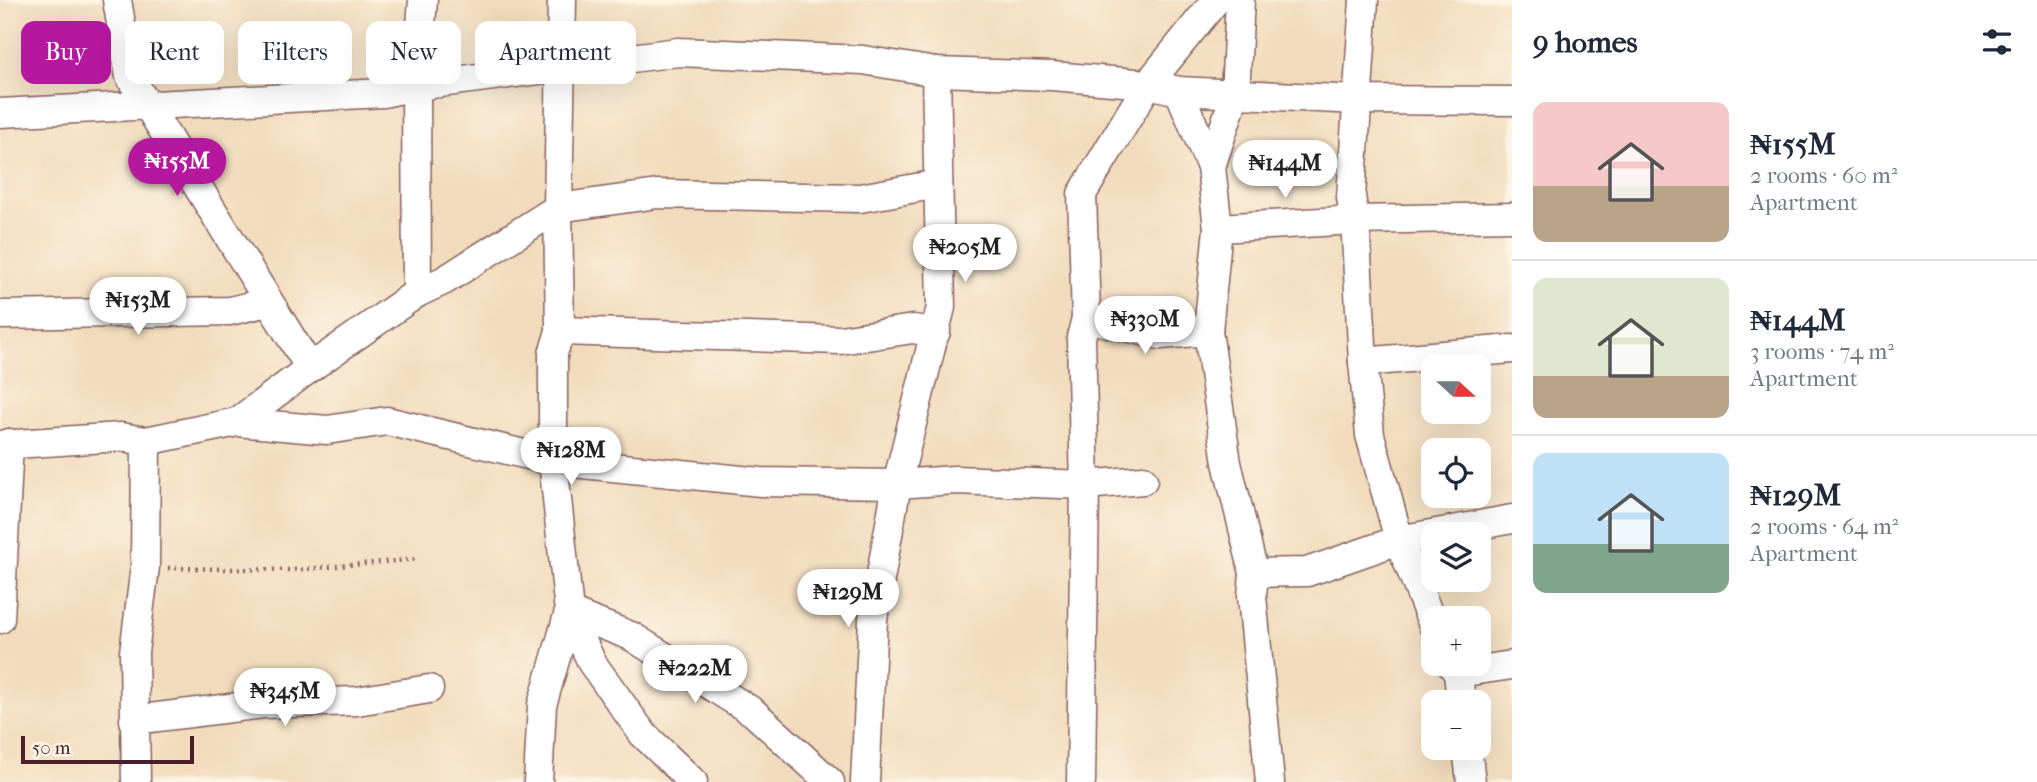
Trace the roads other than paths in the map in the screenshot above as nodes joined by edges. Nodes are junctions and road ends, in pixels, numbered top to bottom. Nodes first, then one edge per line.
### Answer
1 (117, 0) edge
2 (423, 0) edge
3 (562, 0) edge
4 (1216, 0) edge
5 (1240, 0) edge
6 (1364, 0) edge
7 (561, 21) edge
8 (636, 57) edge
9 (936, 72) junction
10 (475, 78) edge
11 (560, 84) edge
12 (1148, 84) junction
13 (416, 86) junction
14 (1179, 91) junction
15 (1235, 94) junction
16 (1358, 100) junction
17 (1512, 100) edge
18 (149, 106) junction
19 (0, 113) edge
20 (1211, 167) junction
21 (938, 184) junction
22 (558, 208) junction
23 (1512, 217) edge
24 (1355, 220) junction
25 (1218, 228) junction
26 (416, 293) junction
27 (268, 302) junction
28 (0, 315) edge
29 (1086, 318) junction
30 (560, 331) junction
31 (1208, 331) junction
32 (936, 332) junction
33 (1512, 349) edge
34 (1363, 362) junction
35 (310, 368) junction
36 (237, 422) junction
37 (146, 442) junction
38 (4, 444) edge
39 (554, 461) junction
40 (1143, 480) dead end
41 (897, 484) junction
42 (1085, 485) junction
43 (1512, 519) edge
44 (1399, 540) junction
45 (2, 559) edge
46 (1254, 573) junction
47 (1425, 606) edge
48 (569, 612) junction
49 (0, 619) edge
50 (1512, 665) edge
51 (1491, 666) edge
52 (429, 689) dead end
53 (134, 720) junction
54 (1468, 760) edge
55 (136, 782) edge
56 (538, 782) edge
57 (693, 782) edge
58 (830, 782) edge
59 (865, 782) edge
60 (1081, 782) edge
61 (1270, 782) edge
62 (1471, 782) edge

1 - 18 street
2 - 13 street
3 - 7 street
4 - 12 street
5 - 15 street
6 - 16 street
8 - 9 street
9 - 12 street
9 - 21 street
10 - 13 street
11 - 22 street
12 - 14 street
12 - 29 street
13 - 18 street
13 - 26 street
14 - 15 street
14 - 20 street
15 - 16 street
15 - 20 street
16 - 17 street
16 - 24 street
18 - 19 street
18 - 27 street
20 - 25 street
21 - 22 street
21 - 32 street
22 - 26 street
22 - 30 street
23 - 24 street
24 - 25 street
24 - 34 street
25 - 31 street
26 - 35 street
27 - 28 street
27 - 35 street
29 - 31 street
29 - 42 street
30 - 32 street
30 - 39 street
31 - 46 street
32 - 41 street
33 - 34 street
34 - 44 street
35 - 36 street
36 - 37 street
36 - 39 street
37 - 38 street
37 - 53 street
38 - 45 street
39 - 41 street
39 - 48 street
40 - 42 street
41 - 42 street
41 - 59 street
42 - 60 street
43 - 44 street
44 - 46 street
44 - 47 street
45 - 49 street
46 - 61 street
48 - 56 street
48 - 57 street
48 - 58 street
50 - 51 street
52 - 53 street
53 - 55 street
54 - 62 street

